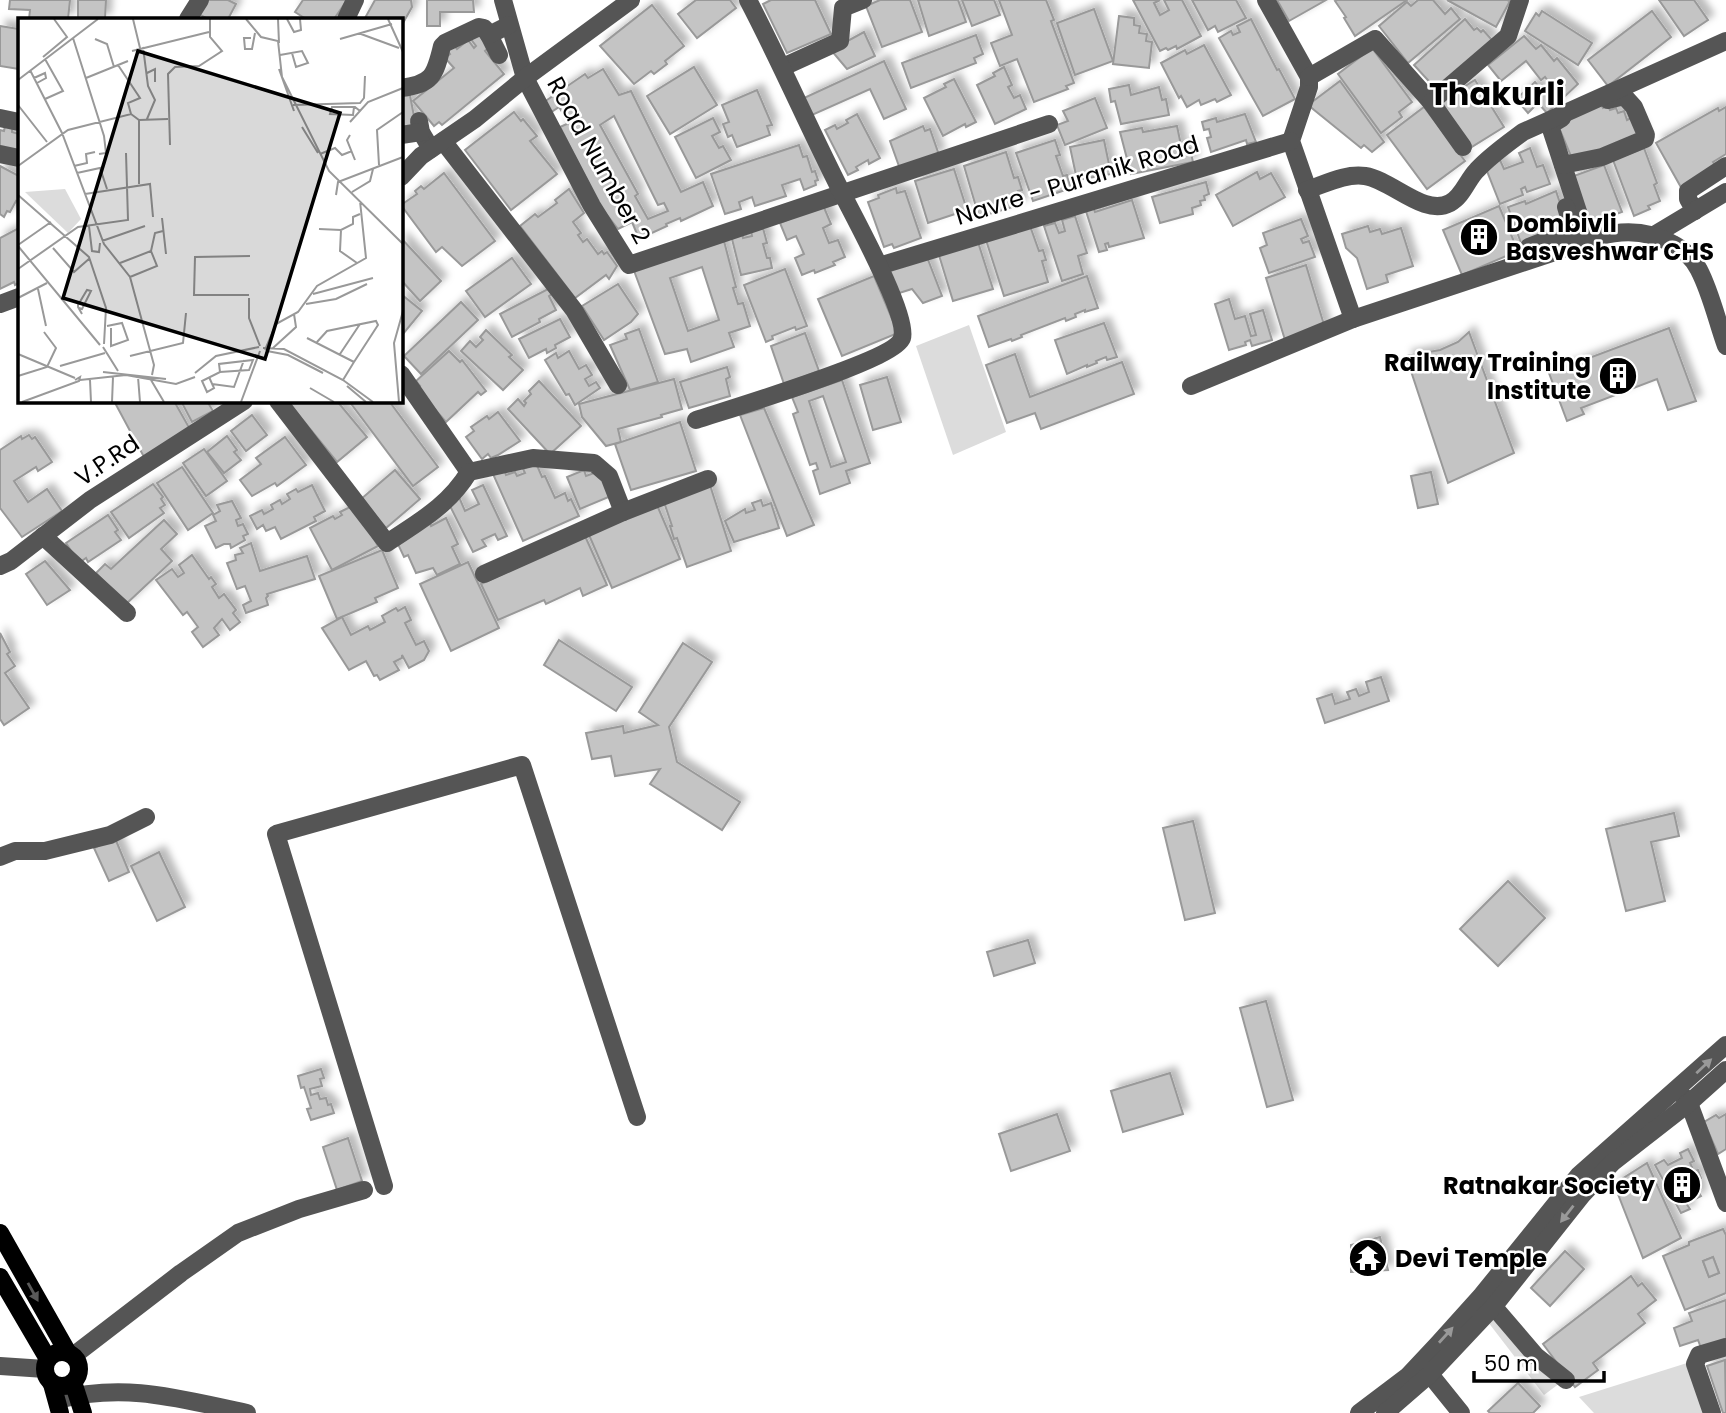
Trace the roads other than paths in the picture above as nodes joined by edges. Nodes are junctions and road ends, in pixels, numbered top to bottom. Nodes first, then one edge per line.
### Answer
1 (200, 0) edge
2 (355, 0) edge
3 (503, 0) edge
4 (631, 0) edge
5 (748, 0) edge
6 (863, 0) edge
7 (1266, 0) edge
8 (1520, 0) edge
9 (189, 18) edge
10 (346, 18) edge
11 (509, 25) junction
12 (489, 35) junction
13 (1726, 40) edge
14 (499, 55) dead end
15 (783, 67) junction
16 (1309, 77) junction
17 (525, 78) junction
18 (402, 88) edge
19 (1431, 102) junction
20 (0, 118) edge
21 (18, 122) edge
22 (1049, 124) dead end
23 (402, 135) edge
24 (1291, 141) junction
25 (437, 145) junction
26 (1463, 147) dead end
27 (0, 154) edge
28 (18, 158) edge
29 (1563, 165) junction
30 (1726, 166) edge
31 (402, 176) edge
32 (1559, 187) dead end
33 (1307, 190) junction
34 (1726, 192) edge
35 (842, 194) junction
36 (1695, 211) junction
37 (1576, 220) junction
38 (1656, 234) junction
39 (1587, 239) junction
40 (1553, 245) junction
41 (1529, 247) dead end
42 (878, 266) junction
43 (18, 297) edge
44 (0, 304) edge
45 (1353, 319) junction
46 (1726, 346) edge
47 (402, 375) edge
48 (618, 385) dead end
49 (1191, 386) dead end
50 (242, 402) edge
51 (279, 402) edge
52 (696, 420) dead end
53 (469, 472) junction
54 (708, 479) dead end
55 (624, 512) junction
56 (43, 536) junction
57 (0, 566) edge
58 (484, 575) dead end
59 (127, 613) dead end
60 (146, 817) dead end
61 (0, 857) edge
62 (1726, 1045) edge
63 (1726, 1070) edge
64 (1683, 1096) junction
65 (637, 1117) dead end
66 (384, 1186) dead end
67 (364, 1190) dead end
68 (1726, 1203) edge
69 (0, 1233) edge
70 (0, 1277) edge
71 (1488, 1300) junction
72 (1726, 1347) edge
73 (71, 1355) junction
74 (0, 1366) edge
75 (1425, 1368) junction
76 (1566, 1380) dead end
77 (52, 1385) edge
78 (76, 1388) junction
79 (83, 1413) edge
80 (247, 1413) edge
81 (1359, 1413) edge
82 (1385, 1413) edge
83 (1461, 1413) edge
84 (1712, 1413) edge

1 - 9 street
2 - 10 street
3 - 11 street
4 - 17 street
5 - 15 street
6 - 15 street
7 - 16 street
8 - 19 street
11 - 12 street
11 - 17 street
12 - 14 street
12 - 18 street
13 - 33 street
15 - 35 street
16 - 19 street
16 - 24 street
17 - 25 street
17 - 35 street, Road Number 2
19 - 26 street
20 - 21 street
22 - 35 street
23 - 25 street
24 - 33 street
24 - 42 street, Navre - Puranik Road
25 - 31 street
25 - 48 street
27 - 28 street
29 - 29 street
29 - 37 street
30 - 36 street
32 - 37 street
33 - 45 street
34 - 36 street
35 - 42 street
36 - 38 street
37 - 39 street
37 - 40 street
38 - 39 street
38 - 46 street
39 - 40 street
40 - 41 street
40 - 45 street
42 - 52 street
43 - 44 street
45 - 49 street
47 - 53 street
50 - 56 street, V.P.Rd
51 - 53 street
53 - 55 street
54 - 55 street
55 - 58 street
56 - 57 street, V.P.Rd
56 - 59 street
60 - 61 street
64 -> 62 street
63 - 64 street
64 - 68 street
64 - 71 street
65 - 66 street
67 - 73 street
69 -> 73 main road
70 - 77 main road
71 - 75 street
71 - 76 street
72 - 84 street
73 - 77 main road
73 - 78 main road
74 - 77 street
75 - 81 street
75 - 82 street
75 - 83 street
77 - 78 main road
78 - 79 main road
78 - 80 street

